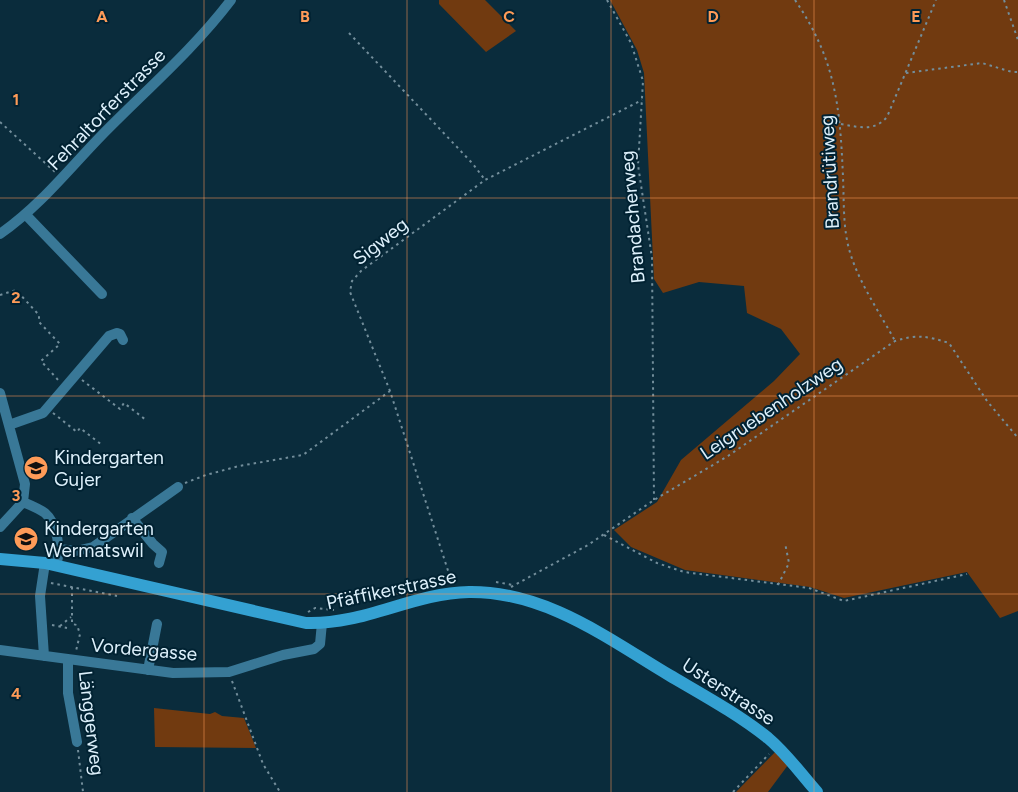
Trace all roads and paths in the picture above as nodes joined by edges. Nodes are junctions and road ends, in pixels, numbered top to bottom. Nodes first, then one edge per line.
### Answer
1 (231, 0) edge
2 (607, 0) edge
3 (795, 0) edge
4 (936, 0) edge
5 (1004, 0) edge
6 (348, 33) dead end
7 (1018, 40) edge
8 (1018, 72) edge
9 (906, 73) junction
10 (642, 100) junction
11 (0, 122) edge
12 (841, 124) junction
13 (63, 179) junction
14 (485, 180) junction
15 (26, 215) junction
16 (0, 234) edge
17 (102, 294) dead end
18 (0, 295) edge
19 (123, 340) dead end
20 (895, 341) junction
21 (73, 378) junction
22 (64, 388) junction
23 (390, 391) junction
24 (0, 393) edge
25 (47, 409) junction
26 (146, 420) dead end
27 (9, 425) junction
28 (1018, 438) edge
29 (102, 445) dead end
30 (178, 487) joint
31 (654, 500) junction
32 (23, 502) junction
33 (4, 518) edge
34 (132, 518) junction
35 (0, 528) edge
36 (604, 535) junction
37 (785, 543) dead end
38 (59, 549) junction
39 (0, 559) edge
40 (159, 563) dead end
41 (50, 565) junction
42 (967, 574) dead end
43 (450, 575) dead end
44 (459, 582) dead end
45 (492, 582) dead end
46 (52, 583) dead end
47 (444, 584) dead end
48 (513, 585) junction
49 (778, 585) junction
50 (72, 587) junction
51 (520, 587) dead end
52 (117, 596) dead end
53 (341, 609) dead end
54 (306, 614) dead end
55 (71, 617) junction
56 (322, 623) junction
57 (157, 624) dead end
58 (52, 625) dead end
59 (60, 626) junction
60 (66, 628) dead end
61 (0, 650) edge
62 (633, 654) joint
63 (44, 656) junction
64 (71, 659) junction
65 (148, 670) junction
66 (229, 672) junction
67 (77, 742) joint
68 (777, 746) junction
69 (83, 792) edge
70 (280, 792) edge
71 (733, 792) edge
72 (816, 792) edge

1 - 13 street, Fehraltorferstrasse
2 - 10 path, Brandacherweg
3 - 12 path, Brandrütiweg
4 - 9 path
5 - 7 path
6 - 14 path
8 - 9 path
9 - 12 path
10 - 14 path, Sigweg
10 - 31 path, Brandacherweg
11 - 13 path
12 - 20 path, Brandrütiweg
13 - 15 street, Fehraltorferstrasse
14 - 23 path, Sigweg
15 - 16 street, Fehraltorferstrasse
15 - 17 street
18 - 22 path
19 - 21 street
20 - 28 path, Leigruebenholzweg
20 - 31 path, Leigruebenholzweg
21 - 22 street
21 - 26 path
22 - 25 street
23 - 30 path
23 - 43 path, Sigweg
24 - 27 street
25 - 27 street
25 - 29 path
27 - 32 street
30 - 34 street
31 - 36 path, Leigruebenholzweg
32 - 33 street
32 - 38 street
33 - 35 street
34 - 38 street
34 - 40 street
36 - 48 path, Leigruebenholzweg
36 - 49 path
37 - 49 path
38 - 41 street
39 - 41 main road, Pfäffikerstrasse
41 - 56 main road, Pfäffikerstrasse
41 - 63 street
42 - 49 path
44 - 47 path
45 - 48 path
46 - 50 path
48 - 51 path
50 - 52 path
50 - 55 path
53 - 54 path
55 - 59 path
55 - 64 path
56 - 62 main road, Pfäffikerstrasse
56 - 66 street, Vordergasse
57 - 65 street
58 - 59 path
59 - 60 path
61 - 63 street, Vordergasse
62 - 68 main road, Usterstrasse
63 - 64 street, Vordergasse
64 - 65 street, Vordergasse
64 - 67 street, Länggerweg
65 - 66 street, Vordergasse
66 - 70 path
67 - 69 path, Länggerweg
68 - 71 path
68 - 72 main road, Usterstrasse

